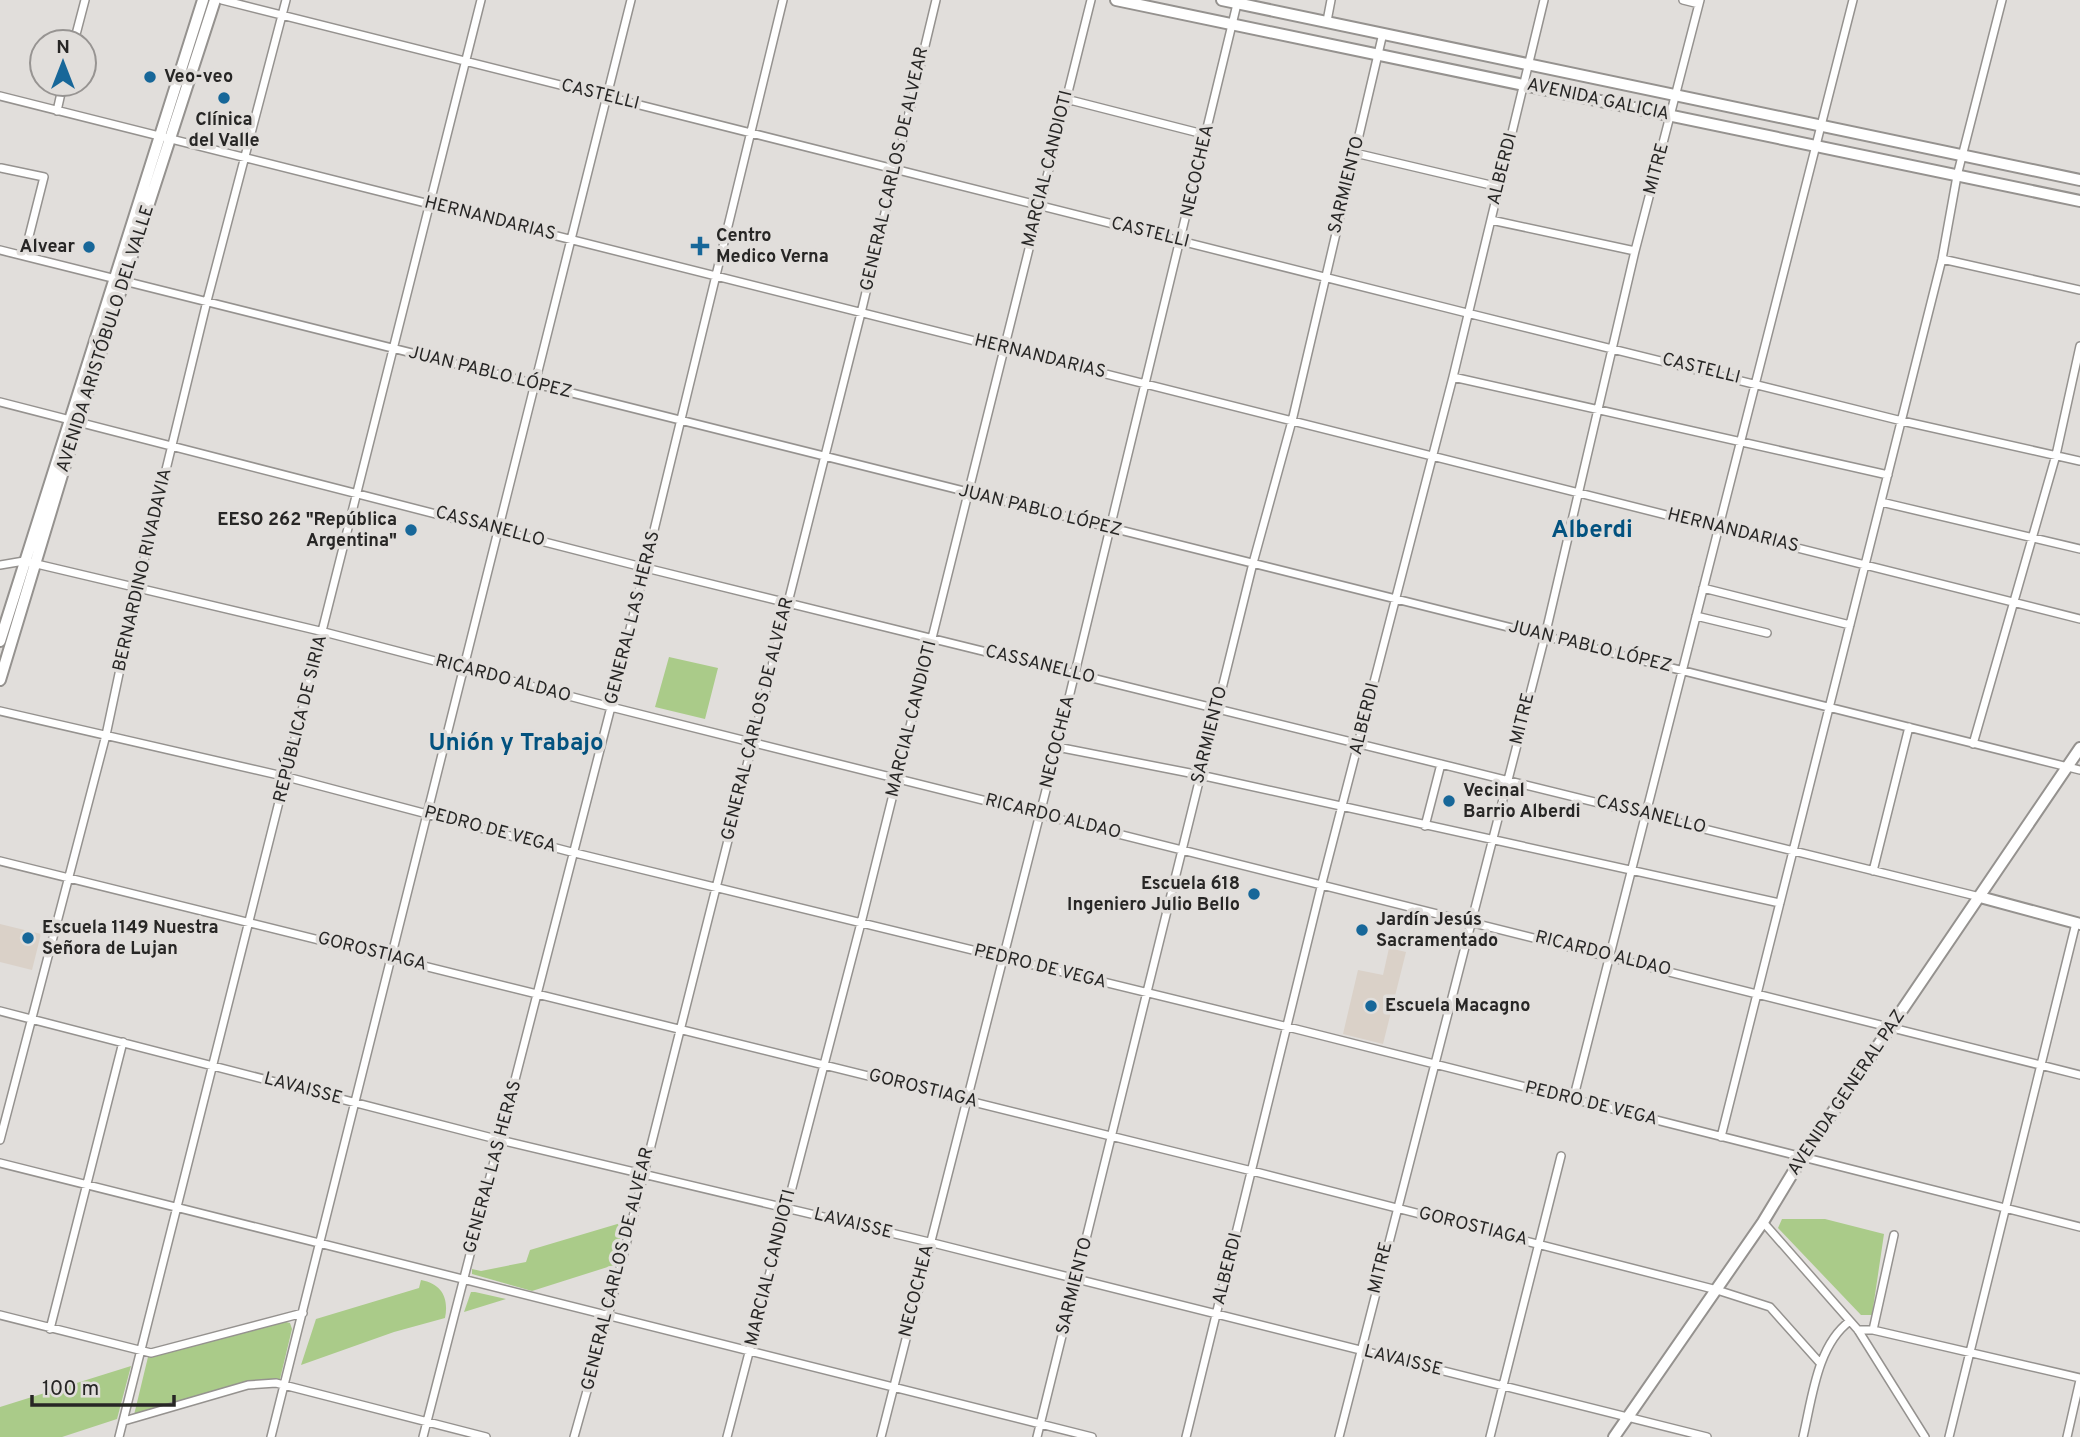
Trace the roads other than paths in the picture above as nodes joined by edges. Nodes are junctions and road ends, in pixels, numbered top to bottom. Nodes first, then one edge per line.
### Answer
1 (85, 0) edge
2 (203, 0) edge
3 (215, 0) edge
4 (222, 0) edge
5 (286, 0) edge
6 (481, 0) edge
7 (631, 0) edge
8 (783, 0) edge
9 (936, 0) edge
10 (1091, 0) edge
11 (1116, 0) edge
12 (1222, 0) edge
13 (1331, 0) edge
14 (1544, 0) edge
15 (1683, 0) edge
16 (1853, 0) edge
17 (2002, 0) edge
18 (1699, 2) edge
19 (1237, 4) junction
20 (282, 15) junction
21 (1327, 21) junction
22 (1232, 24) junction
23 (78, 28) edge
24 (1383, 33) junction
25 (1378, 54) junction
26 (466, 61) junction
27 (1528, 64) junction
28 (1523, 83) junction
29 (1676, 95) junction
30 (0, 96) edge
31 (606, 97) junction
32 (60, 98) edge
33 (1066, 99) junction
34 (57, 111) junction
35 (1671, 116) junction
36 (1821, 125) junction
37 (751, 133) junction
38 (1207, 135) junction
39 (159, 136) junction
40 (170, 139) junction
41 (1816, 147) junction
42 (1355, 153) junction
43 (1962, 155) junction
44 (244, 158) junction
45 (1, 168) edge
46 (895, 169) junction
47 (1957, 176) junction
48 (2080, 180) edge
49 (1499, 187) junction
50 (2080, 201) edge
51 (430, 204) junction
52 (1038, 205) junction
53 (1491, 220) junction
54 (571, 240) junction
55 (1181, 241) junction
56 (0, 250) edge
57 (1635, 251) junction
58 (23, 256) junction
59 (1942, 259) junction
60 (716, 276) junction
61 (1325, 276) junction
62 (118, 280) junction
63 (2080, 290) edge
64 (206, 302) junction
65 (861, 313) junction
66 (1467, 313) junction
67 (2080, 346) edge
68 (1004, 348) junction
69 (1612, 348) junction
70 (394, 349) junction
71 (1453, 377) junction
72 (1756, 383) junction
73 (537, 384) junction
74 (1146, 384) junction
75 (0, 402) edge
76 (1599, 412) junction
77 (681, 420) junction
78 (73, 421) junction
79 (1292, 421) junction
80 (1902, 421) junction
81 (1740, 444) junction
82 (172, 446) junction
83 (1432, 454) junction
84 (2056, 455) junction
85 (825, 456) junction
86 (2080, 461) edge
87 (1888, 475) junction
88 (1579, 491) junction
89 (358, 492) junction
90 (967, 493) junction
91 (1881, 502) junction
92 (1111, 528) junction
93 (1719, 528) junction
94 (501, 529) junction
95 (2032, 538) junction
96 (2080, 549) edge
97 (24, 561) junction
98 (1253, 563) junction
99 (36, 564) junction
100 (0, 565) edge
101 (1866, 565) junction
102 (646, 568) junction
103 (1703, 588) junction
104 (137, 589) junction
105 (1395, 599) junction
106 (2014, 601) junction
107 (788, 603) junction
108 (1696, 616) junction
109 (2080, 618) edge
110 (1850, 625) junction
111 (324, 632) junction
112 (1767, 633) dead end
113 (1545, 636) junction
114 (933, 638) junction
115 (0, 641) edge
116 (466, 669) junction
117 (1682, 670) junction
118 (1074, 673) junction
119 (0, 680) edge
120 (611, 708) junction
121 (1217, 708) junction
122 (1829, 708) junction
123 (0, 711) edge
124 (1909, 727) junction
125 (106, 735) junction
126 (753, 742) junction
127 (1359, 744) junction
128 (1973, 744) junction
129 (1057, 747) junction
130 (2080, 748) edge
131 (1441, 764) junction
132 (2067, 767) junction
133 (2080, 770) edge
134 (1200, 775) junction
135 (287, 777) junction
136 (896, 779) junction
137 (1508, 779) junction
138 (1343, 808) junction
139 (1039, 813) junction
140 (429, 814) junction
141 (1647, 814) junction
142 (1425, 826) junction
143 (1492, 841) junction
144 (1183, 848) junction
145 (1793, 852) junction
146 (575, 853) junction
147 (0, 861) edge
148 (1633, 870) junction
149 (1873, 872) junction
150 (70, 880) junction
151 (1322, 883) junction
152 (716, 888) junction
153 (1980, 897) junction
154 (1780, 903) junction
155 (1473, 922) junction
156 (249, 923) junction
157 (861, 923) junction
158 (2078, 923) edge
159 (1612, 956) junction
160 (393, 957) junction
161 (1001, 958) junction
162 (1147, 994) junction
163 (1757, 994) junction
164 (539, 995) junction
165 (0, 1011) edge
166 (31, 1019) junction
167 (1288, 1027) junction
168 (1890, 1028) junction
169 (680, 1029) junction
170 (123, 1042) junction
171 (822, 1064) junction
172 (1433, 1064) junction
173 (213, 1065) junction
174 (2042, 1065) junction
175 (2080, 1075) edge
176 (966, 1099) junction
177 (1573, 1100) junction
178 (356, 1104) junction
179 (1113, 1136) junction
180 (1721, 1137) junction
181 (0, 1140) edge
182 (500, 1140) junction
183 (1561, 1156) dead end
184 (1803, 1156) junction
185 (0, 1163) edge
186 (1252, 1171) junction
187 (642, 1174) junction
188 (86, 1185) junction
189 (177, 1207) junction
190 (1396, 1207) junction
191 (2005, 1207) junction
192 (785, 1208) junction
193 (1763, 1222) junction
194 (2080, 1227) edge
195 (1894, 1235) dead end
196 (929, 1242) junction
197 (1539, 1243) junction
198 (321, 1244) junction
199 (463, 1279) junction
200 (1077, 1279) junction
201 (1717, 1290) junction
202 (303, 1312) junction
203 (0, 1315) edge
204 (1216, 1315) junction
205 (608, 1316) junction
206 (1850, 1321) junction
207 (50, 1329) junction
208 (1858, 1330) junction
209 (1873, 1330) junction
210 (750, 1351) junction
211 (1361, 1351) junction
212 (142, 1352) junction
213 (1969, 1352) junction
214 (1820, 1363) junction
215 (2080, 1379) edge
216 (284, 1384) junction
217 (1503, 1386) junction
218 (893, 1388) junction
219 (1628, 1418) junction
220 (124, 1421) junction
221 (426, 1422) junction
222 (1040, 1425) junction
223 (120, 1437) edge
224 (271, 1437) edge
225 (422, 1437) edge
226 (486, 1437) edge
227 (574, 1437) edge
228 (727, 1437) edge
229 (881, 1437) edge
230 (1037, 1437) edge
231 (1092, 1437) edge
232 (1186, 1437) edge
233 (1339, 1437) edge
234 (1490, 1437) edge
235 (1614, 1437) edge
236 (1704, 1437) edge
237 (1803, 1437) edge
238 (1925, 1437) edge
239 (1949, 1437) edge
240 (2067, 1437) edge

1 - 23 street
2 - 39 main road, AVENIDA ARISTÓBULO DEL VALLE
3 - 40 main road, AVENIDA ARISTÓBULO DEL VALLE
4 - 20 street, CASTELLI
5 - 20 street, BERNARDINO RIVADAVIA
6 - 26 street, REPÚBLICA DE SIRIA
7 - 31 street
8 - 37 street, GENERAL LAS HERAS
9 - 46 street, GENERAL CARLOS DE ALVEAR
10 - 33 street, MARCIAL CANDIOTI
11 - 22 main road, AVENIDA GALICIA
12 - 19 main road, AVENIDA GALICIA
13 - 21 street
14 - 27 street, ALBERDI
15 - 18 street
16 - 36 street
17 - 43 street
18 - 29 street, MITRE
19 - 21 main road, AVENIDA GALICIA
19 - 22 street, NECOCHEA
20 - 26 street, CASTELLI
20 - 44 street, BERNARDINO RIVADAVIA
21 - 24 main road, AVENIDA GALICIA
22 - 25 main road, AVENIDA GALICIA
22 - 38 street, NECOCHEA
24 - 25 street, SARMIENTO
24 - 27 main road, AVENIDA GALICIA
25 - 28 main road, AVENIDA GALICIA
25 - 42 street, SARMIENTO
26 - 31 street, CASTELLI
26 - 51 street, REPÚBLICA DE SIRIA
27 - 28 street, ALBERDI
27 - 29 main road, AVENIDA GALICIA
28 - 35 main road, AVENIDA GALICIA
28 - 49 street, ALBERDI
29 - 35 street, MITRE
29 - 36 main road, AVENIDA GALICIA
30 - 34 street, HERNANDARIAS
31 - 37 street, CASTELLI
31 - 54 street
32 - 34 street
33 - 38 street
33 - 52 street, MARCIAL CANDIOTI
34 - 39 street, HERNANDARIAS
35 - 41 main road, AVENIDA GALICIA
35 - 57 street, MITRE
36 - 41 street
36 - 43 main road, AVENIDA GALICIA
37 - 46 street, CASTELLI
37 - 60 street, GENERAL LAS HERAS
38 - 55 street, NECOCHEA
39 - 40 street, HERNANDARIAS
39 - 62 main road, AVENIDA ARISTÓBULO DEL VALLE
40 - 44 street, HERNANDARIAS
40 - 62 main road, AVENIDA ARISTÓBULO DEL VALLE
41 - 47 main road, AVENIDA GALICIA
41 - 72 street
42 - 49 street
42 - 61 street, SARMIENTO
43 - 47 street
43 - 48 main road, AVENIDA GALICIA
44 - 51 street, HERNANDARIAS
44 - 64 street, BERNARDINO RIVADAVIA
45 - 58 street
46 - 52 street, CASTELLI
46 - 65 street, GENERAL CARLOS DE ALVEAR
47 - 50 main road, AVENIDA GALICIA
47 - 59 street
49 - 53 street, ALBERDI
51 - 54 street, HERNANDARIAS
51 - 70 street, REPÚBLICA DE SIRIA
52 - 55 street, CASTELLI
52 - 68 street, MARCIAL CANDIOTI
53 - 57 street
53 - 66 street, ALBERDI
54 - 60 street, HERNANDARIAS
54 - 73 street
55 - 61 street, CASTELLI
55 - 74 street, NECOCHEA
56 - 58 street, JUAN PABLO LÓPEZ
57 - 69 street, MITRE
58 - 62 street, JUAN PABLO LÓPEZ
59 - 63 street
59 - 80 street
60 - 65 street, HERNANDARIAS
60 - 77 street, GENERAL LAS HERAS
61 - 66 street, CASTELLI
61 - 79 street, SARMIENTO
62 - 64 street, JUAN PABLO LÓPEZ
62 - 78 main road, AVENIDA ARISTÓBULO DEL VALLE
64 - 70 street, JUAN PABLO LÓPEZ
64 - 82 street, BERNARDINO RIVADAVIA
65 - 68 street, HERNANDARIAS
65 - 85 street, GENERAL CARLOS DE ALVEAR
66 - 69 street, CASTELLI
66 - 71 street, ALBERDI
67 - 84 street
68 - 74 street, HERNANDARIAS
68 - 90 street, MARCIAL CANDIOTI
69 - 72 street, CASTELLI
69 - 76 street, MITRE
70 - 73 street, JUAN PABLO LÓPEZ
70 - 89 street, REPÚBLICA DE SIRIA
71 - 76 street
71 - 83 street, ALBERDI
72 - 80 street, CASTELLI
72 - 81 street
73 - 77 street, JUAN PABLO LÓPEZ
73 - 94 street
74 - 79 street, HERNANDARIAS
74 - 92 street, NECOCHEA
75 - 78 street, CASSANELLO
76 - 81 street
76 - 88 street, MITRE
77 - 85 street, JUAN PABLO LÓPEZ
77 - 102 street, GENERAL LAS HERAS
78 - 82 street, CASSANELLO
78 - 97 main road, AVENIDA ARISTÓBULO DEL VALLE
78 - 99 main road, AVENIDA ARISTÓBULO DEL VALLE
79 - 83 street, HERNANDARIAS
79 - 98 street, SARMIENTO
80 - 84 street, CASTELLI
80 - 87 street
81 - 87 street
81 - 93 street
82 - 89 street, CASSANELLO
82 - 104 street, BERNARDINO RIVADAVIA
83 - 88 street, HERNANDARIAS
83 - 105 street, ALBERDI
84 - 86 street, CASTELLI
84 - 95 street
85 - 90 street, JUAN PABLO LÓPEZ
85 - 107 street, GENERAL CARLOS DE ALVEAR
87 - 91 street
88 - 93 street, HERNANDARIAS
88 - 113 street, MITRE
89 - 94 street, CASSANELLO
89 - 111 street, REPÚBLICA DE SIRIA
90 - 92 street, JUAN PABLO LÓPEZ
90 - 114 street, MARCIAL CANDIOTI
91 - 95 street
91 - 101 street
92 - 98 street, JUAN PABLO LÓPEZ
92 - 118 street, NECOCHEA
93 - 101 street, HERNANDARIAS
93 - 103 street
94 - 102 street, CASSANELLO
94 - 116 street
95 - 96 street
95 - 106 street
97 - 99 street, RICARDO ALDAO
97 - 100 street
97 - 115 main road, AVENIDA ARISTÓBULO DEL VALLE
98 - 105 street, JUAN PABLO LÓPEZ
98 - 121 street, SARMIENTO
99 - 104 street, RICARDO ALDAO
99 - 119 main road, AVENIDA ARISTÓBULO DEL VALLE
101 - 106 street, HERNANDARIAS
101 - 110 street
102 - 107 street, CASSANELLO
102 - 120 street, GENERAL LAS HERAS
103 - 108 street
103 - 110 street
104 - 111 street, RICARDO ALDAO
104 - 125 street, BERNARDINO RIVADAVIA
105 - 113 street, JUAN PABLO LÓPEZ
105 - 127 street, ALBERDI
106 - 109 street, HERNANDARIAS
106 - 128 street
107 - 114 street, CASSANELLO
107 - 126 street, GENERAL CARLOS DE ALVEAR
108 - 112 street
108 - 117 street
110 - 122 street
111 - 116 street, RICARDO ALDAO
111 - 135 street, REPÚBLICA DE SIRIA
113 - 117 street, JUAN PABLO LÓPEZ
113 - 137 street, MITRE
114 - 118 street, CASSANELLO
114 - 136 street, MARCIAL CANDIOTI
116 - 120 street, RICARDO ALDAO
116 - 140 street
117 - 122 street, JUAN PABLO LÓPEZ
117 - 141 street
118 - 121 street, CASSANELLO
118 - 129 street, NECOCHEA
120 - 126 street, RICARDO ALDAO
120 - 146 street, GENERAL LAS HERAS
121 - 127 street, CASSANELLO
121 - 134 street, SARMIENTO
122 - 124 street, JUAN PABLO LÓPEZ
122 - 145 street
123 - 125 street, PEDRO DE VEGA
124 - 128 street, JUAN PABLO LÓPEZ
124 - 149 street
125 - 135 street, PEDRO DE VEGA
125 - 150 street, BERNARDINO RIVADAVIA
126 - 136 street, RICARDO ALDAO
126 - 152 street, GENERAL CARLOS DE ALVEAR
127 - 131 street, CASSANELLO
127 - 138 street, ALBERDI
128 - 132 street, JUAN PABLO LÓPEZ
129 - 134 street
129 - 139 street, NECOCHEA
130 - 132 main road, AVENIDA GENERAL PAZ
131 - 137 street, CASSANELLO
131 - 142 street
132 - 133 street, JUAN PABLO LÓPEZ
132 - 153 main road, AVENIDA GENERAL PAZ
134 - 138 street
134 - 144 street, SARMIENTO
135 - 140 street, PEDRO DE VEGA
135 - 156 street, REPÚBLICA DE SIRIA
136 - 139 street, RICARDO ALDAO
136 - 157 street, MARCIAL CANDIOTI
137 - 141 street, CASSANELLO
137 - 143 street, MITRE
138 - 142 street
138 - 151 street, ALBERDI
139 - 144 street, RICARDO ALDAO
139 - 161 street, NECOCHEA
140 - 146 street, PEDRO DE VEGA
140 - 160 street
141 - 145 street, CASSANELLO
141 - 148 street
142 - 143 street
143 - 148 street
143 - 155 street, MITRE
144 - 151 street, RICARDO ALDAO
144 - 162 street, SARMIENTO
145 - 149 street, CASSANELLO
145 - 154 street
146 - 152 street, PEDRO DE VEGA
146 - 164 street, GENERAL LAS HERAS
147 - 150 street, GOROSTIAGA
148 - 154 street
148 - 159 street
149 - 153 street, CASSANELLO
150 - 156 street, GOROSTIAGA
150 - 166 street, BERNARDINO RIVADAVIA
151 - 155 street, RICARDO ALDAO
151 - 167 street, ALBERDI
152 - 157 street, PEDRO DE VEGA
152 - 169 street, GENERAL CARLOS DE ALVEAR
153 - 158 main road, CASSANELLO
153 - 168 main road, AVENIDA GENERAL PAZ
154 - 163 street
155 - 159 street, RICARDO ALDAO
155 - 172 street, MITRE
156 - 160 street, GOROSTIAGA
156 - 173 street, REPÚBLICA DE SIRIA
157 - 161 street, PEDRO DE VEGA
157 - 171 street, MARCIAL CANDIOTI
158 - 174 street
159 - 163 street, RICARDO ALDAO
159 - 177 street
160 - 164 street, GOROSTIAGA
160 - 178 street
161 - 162 street, PEDRO DE VEGA
161 - 176 street, NECOCHEA
162 - 167 street, PEDRO DE VEGA
162 - 179 street, SARMIENTO
163 - 168 street, RICARDO ALDAO
163 - 180 street
164 - 169 street, GOROSTIAGA
164 - 182 street, GENERAL LAS HERAS
165 - 166 street, LAVAISSE
166 - 170 street, LAVAISSE
166 - 181 street, BERNARDINO RIVADAVIA
167 - 172 street, PEDRO DE VEGA
167 - 186 street, ALBERDI
168 - 174 street, RICARDO ALDAO
168 - 184 main road, AVENIDA GENERAL PAZ
169 - 171 street, GOROSTIAGA
169 - 187 street, GENERAL CARLOS DE ALVEAR
170 - 173 street, LAVAISSE
170 - 188 street
171 - 176 street, GOROSTIAGA
171 - 192 street, MARCIAL CANDIOTI
172 - 177 street, PEDRO DE VEGA
172 - 190 street, MITRE
173 - 178 street, LAVAISSE
173 - 189 street, REPÚBLICA DE SIRIA
174 - 175 street, RICARDO ALDAO
174 - 191 street
176 - 179 street, GOROSTIAGA
176 - 196 street, NECOCHEA
177 - 180 street, PEDRO DE VEGA
178 - 182 street, LAVAISSE
178 - 198 street
179 - 186 street, GOROSTIAGA
179 - 200 street, SARMIENTO
180 - 184 street, PEDRO DE VEGA
182 - 187 street, LAVAISSE
182 - 199 street, GENERAL LAS HERAS
183 - 197 street
184 - 191 street, PEDRO DE VEGA
184 - 193 main road, AVENIDA GENERAL PAZ
185 - 188 street
186 - 190 street, GOROSTIAGA
186 - 204 street, ALBERDI
187 - 192 street, LAVAISSE
187 - 205 street, GENERAL CARLOS DE ALVEAR
188 - 189 street
188 - 207 street
189 - 198 street
189 - 212 street, REPÚBLICA DE SIRIA
190 - 197 street, GOROSTIAGA
190 - 211 street, MITRE
191 - 194 street, PEDRO DE VEGA
191 - 213 street
192 - 196 street, LAVAISSE
192 - 210 street, MARCIAL CANDIOTI
193 - 201 main road, AVENIDA GENERAL PAZ
193 - 206 street
195 - 209 street
196 - 200 street, LAVAISSE
196 - 218 street, NECOCHEA
197 - 201 street, GOROSTIAGA
197 - 217 street
198 - 199 street
198 - 202 street
199 - 205 street
199 - 221 street, GENERAL LAS HERAS
200 - 204 street, LAVAISSE
200 - 222 street, SARMIENTO
201 - 214 street, GOROSTIAGA
201 - 219 main road, AVENIDA GENERAL PAZ
202 - 212 street
202 - 216 street
203 - 207 street
204 - 211 street, LAVAISSE
204 - 232 street, ALBERDI
205 - 210 street
205 - 227 street, GENERAL CARLOS DE ALVEAR
206 - 208 street
206 - 214 street
207 - 212 street
208 - 209 street
208 - 238 street
209 - 213 street
210 - 218 street
210 - 228 street, MARCIAL CANDIOTI
211 - 217 street, LAVAISSE
211 - 233 street, MITRE
212 - 220 street, REPÚBLICA DE SIRIA
213 - 215 street
213 - 239 street
214 - 237 street
215 - 240 street
216 - 220 street
216 - 221 street
216 - 224 street
217 - 219 street, LAVAISSE
217 - 234 street
218 - 222 street
218 - 229 street, NECOCHEA
219 - 235 main road, AVENIDA GENERAL PAZ
219 - 236 street, LAVAISSE
220 - 223 street, REPÚBLICA DE SIRIA
221 - 225 street, GENERAL LAS HERAS
221 - 226 street
222 - 230 street, SARMIENTO
222 - 231 street

